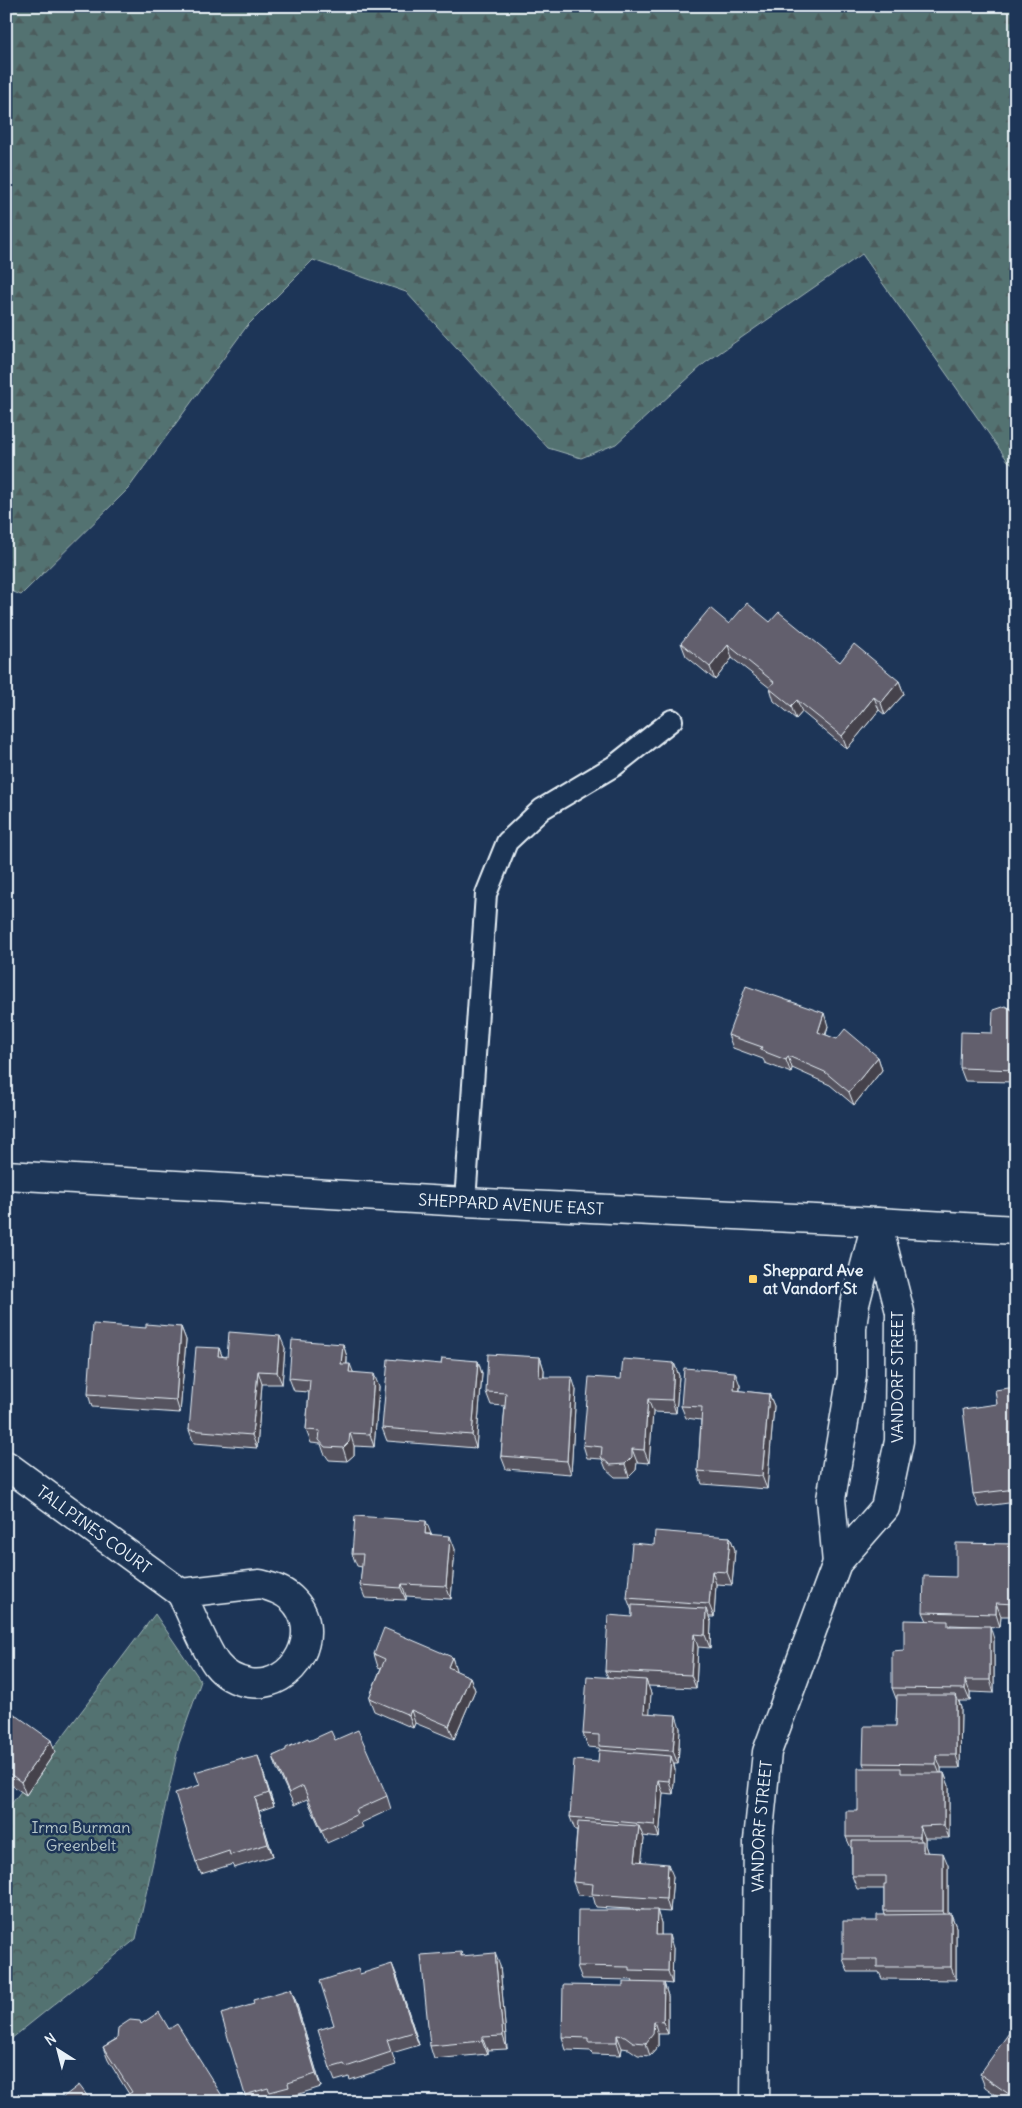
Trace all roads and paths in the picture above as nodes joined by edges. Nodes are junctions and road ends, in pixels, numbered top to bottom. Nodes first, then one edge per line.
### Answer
1 (672, 720) dead end
2 (6, 1175) edge
3 (465, 1202) junction
4 (877, 1222) junction
5 (1016, 1230) edge
6 (6, 1465) edge
7 (837, 1563) junction
8 (181, 1593) junction
9 (755, 2102) edge

1 - 3 lane
2 - 3 street, SHEPPARD AVENUE EAST
3 - 4 street, SHEPPARD AVENUE EAST
4 - 5 street, SHEPPARD AVENUE EAST
4 - 7 street, VANDORF STREET
4 - 7 street, VANDORF STREET
6 - 8 street, TALLPINES COURT
7 - 9 street, VANDORF STREET
8 - 8 street, TALLPINES COURT

